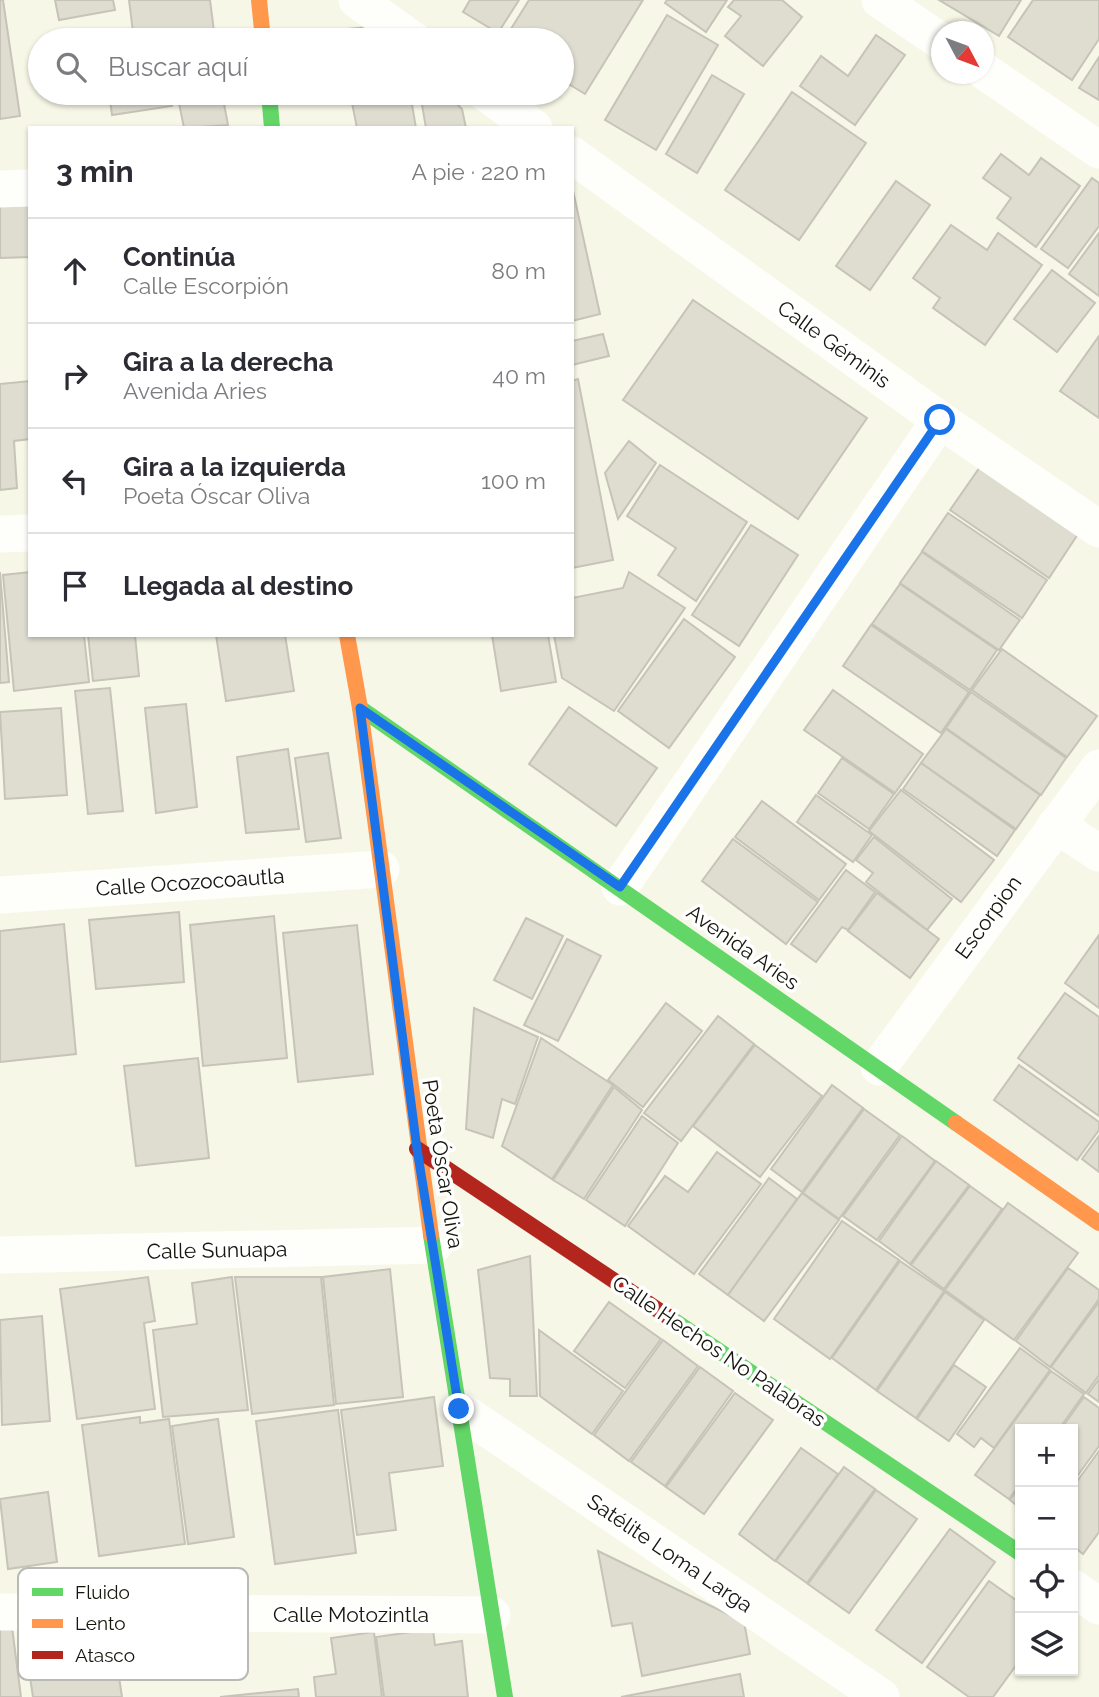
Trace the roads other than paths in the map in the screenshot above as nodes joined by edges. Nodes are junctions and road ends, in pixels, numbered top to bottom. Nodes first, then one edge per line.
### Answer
1 (259, 0) edge
2 (357, 0) edge
3 (880, 0) edge
4 (262, 28) edge
5 (396, 28) edge
6 (931, 35) edge
7 (994, 78) edge
8 (270, 105) edge
9 (502, 105) edge
10 (272, 126) edge
11 (531, 126) edge
12 (1099, 150) edge
13 (574, 156) edge
14 (28, 188) edge
15 (0, 189) edge
16 (940, 420) junction
17 (1099, 529) edge
18 (28, 533) edge
19 (0, 534) edge
20 (347, 637) edge
21 (360, 708) junction
22 (1099, 768) edge
23 (1056, 825) junction
24 (1099, 853) edge
25 (381, 869) junction
26 (620, 887) junction
27 (0, 895) edge
28 (879, 1066) junction
29 (417, 1149) junction
30 (1099, 1223) edge
31 (434, 1245) junction
32 (0, 1255) edge
33 (459, 1409) junction
34 (1016, 1550) edge
35 (1078, 1591) edge
36 (1099, 1606) edge
37 (0, 1612) edge
38 (18, 1612) edge
39 (248, 1614) edge
40 (492, 1615) junction
41 (505, 1697) edge
42 (881, 1697) edge

1 - 4 street
2 - 5 street
3 - 6 street
7 - 12 street
8 - 10 street
9 - 11 street
13 - 16 street, Calle Géminis
14 - 15 street
16 - 17 street, Calle Géminis
16 - 26 street
18 - 19 street
20 - 21 street, Poeta Óscar Oliva
21 - 25 street, Poeta Óscar Oliva
21 - 26 street, Avenida Aries
22 - 23 street, Escorpion
23 - 24 street
23 - 28 street, Escorpion
25 - 27 street, Calle Ocozocoautla
25 - 29 street, Poeta Óscar Oliva
26 - 28 street, Avenida Aries
28 - 30 street, Avenida Aries
29 - 31 street, Poeta Óscar Oliva
29 - 34 street, Calle Hechos No Palabras
31 - 32 street, Calle Sunuapa
31 - 33 street, Poeta Óscar Oliva
33 - 40 street, Poeta Óscar Oliva
33 - 42 street, Satélite Loma Larga
35 - 36 street
37 - 38 street, Calle Motozintla
39 - 40 street, Calle Motozintla
40 - 41 street, Poeta Óscar Oliva

